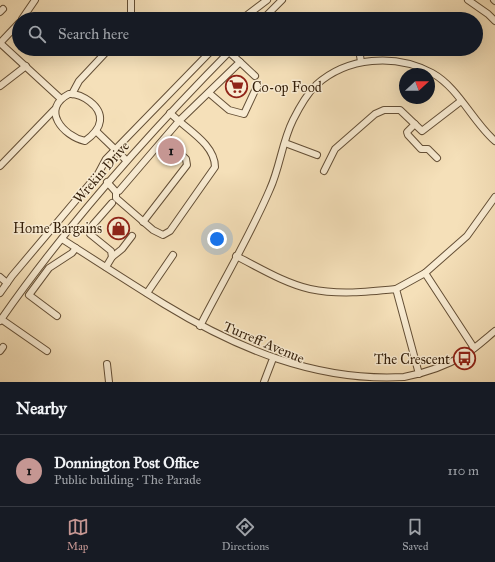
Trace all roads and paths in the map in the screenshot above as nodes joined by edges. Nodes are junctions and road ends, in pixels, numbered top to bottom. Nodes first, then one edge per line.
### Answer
1 (35, 0) edge
2 (131, 0) edge
3 (267, 0) edge
4 (282, 0) edge
5 (468, 0) edge
6 (27, 12) edge
7 (131, 12) edge
8 (251, 12) edge
9 (270, 12) edge
10 (495, 21) edge
11 (12, 30) edge
12 (0, 43) edge
13 (12, 54) edge
14 (15, 56) edge
15 (102, 56) edge
16 (206, 56) edge
17 (225, 56) edge
18 (236, 56) edge
19 (361, 56) edge
20 (240, 62) junction
21 (362, 62) junction
22 (26, 66) junction
23 (255, 76) dead end
24 (258, 84) dead end
25 (0, 86) edge
26 (209, 93) junction
27 (72, 94) junction
28 (61, 99) junction
29 (461, 101) junction
30 (54, 110) junction
31 (170, 113) junction
32 (179, 121) junction
33 (415, 124) junction
34 (96, 131) junction
35 (164, 139) junction
36 (495, 141) edge
37 (285, 143) junction
38 (115, 150) junction
39 (318, 155) dead end
40 (436, 158) dead end
41 (126, 160) junction
42 (0, 166) edge
43 (324, 171) dead end
44 (107, 182) junction
45 (116, 192) junction
46 (495, 196) edge
47 (112, 202) dead end
48 (143, 222) junction
49 (132, 236) dead end
50 (62, 238) junction
51 (76, 248) junction
52 (174, 255) dead end
53 (236, 256) junction
54 (112, 257) junction
55 (106, 267) junction
56 (425, 273) junction
57 (0, 277) edge
58 (7, 283) junction
59 (396, 289) junction
60 (0, 293) edge
61 (147, 293) junction
62 (57, 316) dead end
63 (1, 320) edge
64 (200, 326) junction
65 (495, 331) edge
66 (474, 348) junction
67 (47, 351) dead end
68 (272, 361) junction
69 (106, 364) dead end
70 (419, 374) junction
71 (387, 381) edge
72 (109, 382) edge
73 (264, 382) edge

1 - 6 street
2 - 7 street
3 - 8 street
4 - 9 street
5 - 10 street
11 - 12 street
12 - 13 street
14 - 22 street
15 - 27 street
16 - 38 street, Wrekin Drive
17 - 31 street, Wrekin Drive
18 - 20 street
19 - 21 street
20 - 23 street
20 - 26 street
21 - 29 street
21 - 37 street
22 - 25 street
22 - 28 street
24 - 26 street
26 - 32 street
27 - 28 street
27 - 34 street
28 - 30 street
29 - 33 street
29 - 36 street
30 - 34 street
30 - 42 street
31 - 32 street
31 - 41 street, Wrekin Drive
32 - 35 street
32 - 48 street
33 - 40 street
33 - 43 street
34 - 38 street
35 - 45 street
35 - 48 street
37 - 39 street
37 - 53 street
38 - 41 street
38 - 58 street, Wrekin Drive
41 - 44 street, Wrekin Drive
44 - 45 street
44 - 50 street, Wrekin Drive
45 - 48 street
46 - 56 street
47 - 54 street
49 - 54 street
50 - 51 street, Turreff Avenue
50 - 63 street, Wrekin Drive
51 - 55 street, Turreff Avenue
51 - 62 street
52 - 61 street
53 - 59 street
53 - 64 street
54 - 55 street
55 - 61 street, Turreff Avenue
56 - 59 street
56 - 66 street
57 - 58 street
58 - 60 street, Wrekin Drive
59 - 70 street
61 - 64 street, Turreff Avenue
63 - 67 street
64 - 68 street, Turreff Avenue
65 - 66 street, Turreff Avenue
66 - 70 street, Turreff Avenue
68 - 71 street, Turreff Avenue
68 - 73 street
69 - 72 street
70 - 71 street, Turreff Avenue

